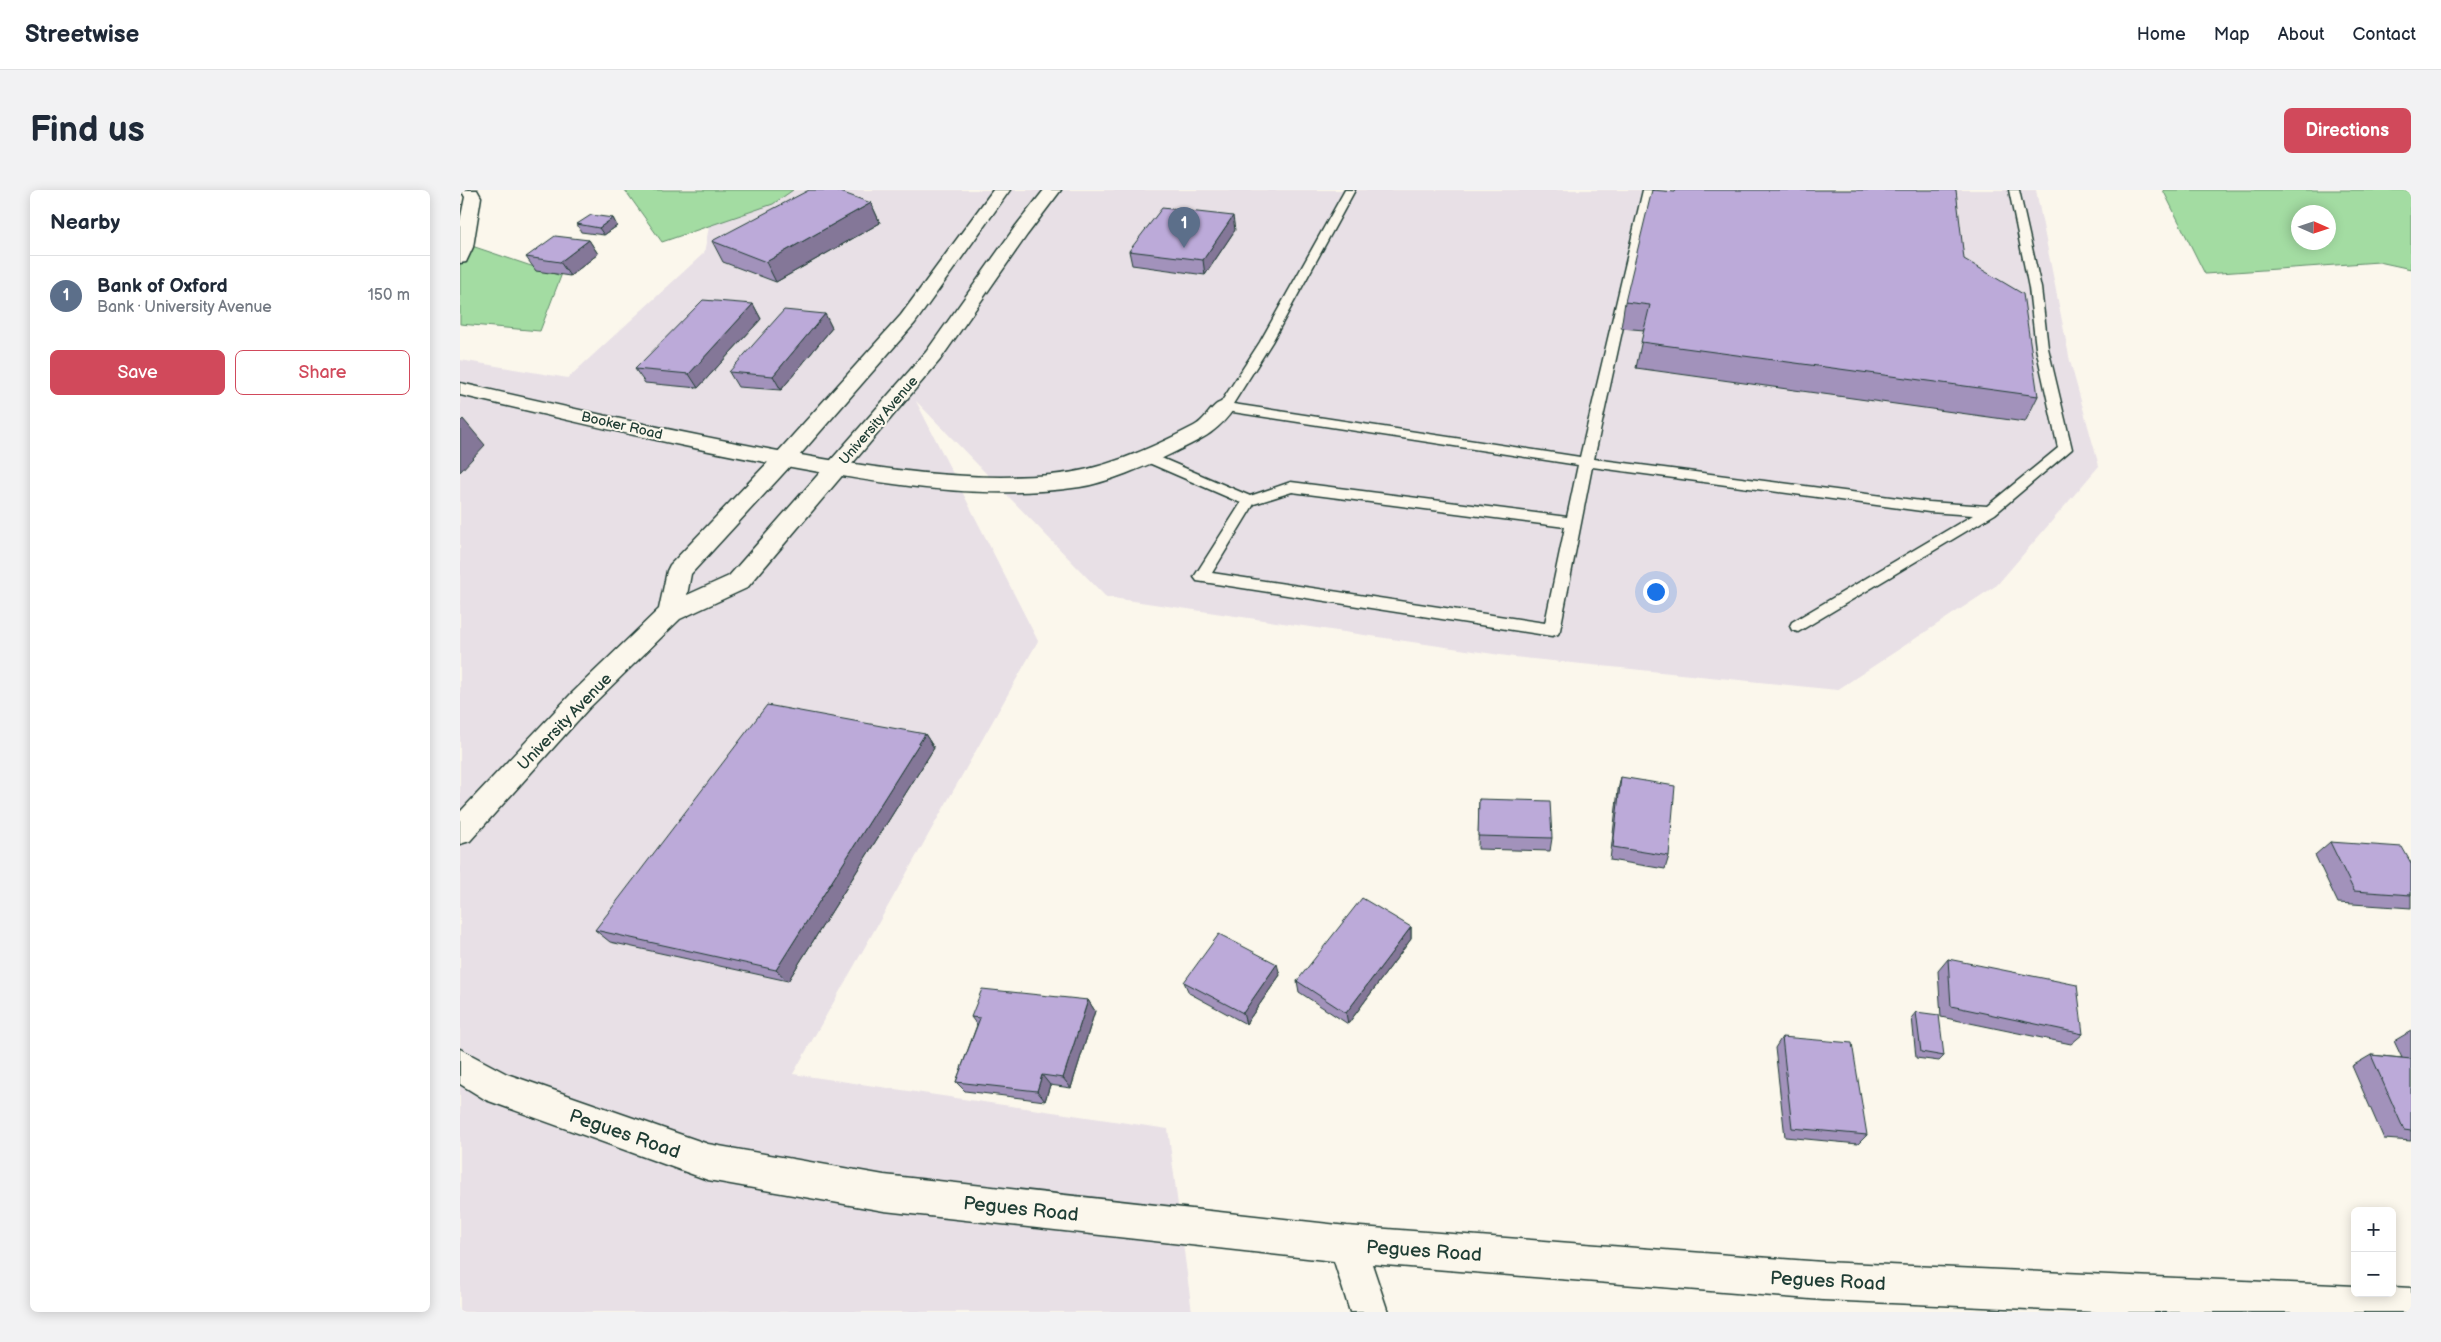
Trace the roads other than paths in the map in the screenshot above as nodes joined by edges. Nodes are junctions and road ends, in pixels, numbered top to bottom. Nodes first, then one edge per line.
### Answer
1 (469, 190) edge
2 (1002, 190) edge
3 (1053, 190) edge
4 (1350, 190) edge
5 (1648, 190) edge
6 (2014, 190) edge
7 (460, 258) edge
8 (460, 390) edge
9 (1225, 408) junction
10 (1147, 457) junction
11 (784, 459) junction
12 (1586, 462) junction
13 (836, 469) junction
14 (1249, 501) junction
15 (1990, 512) junction
16 (1574, 523) junction
17 (671, 614) junction
18 (1798, 626) dead end
19 (460, 832) edge
20 (460, 1065) edge
21 (1347, 1244) junction
22 (2411, 1307) edge
23 (1369, 1312) edge

1 - 7 street
2 - 11 street
3 - 13 street, University Avenue
4 - 9 lane
5 - 12 lane
6 - 15 lane
8 - 11 street, Booker Road
9 - 10 street, Booker Road
9 - 12 lane
10 - 13 street, Booker Road
10 - 14 lane
11 - 13 street, Booker Road
11 - 17 street
12 - 15 lane
12 - 16 lane
13 - 17 street, University Avenue
14 - 16 lane
14 - 16 lane
15 - 18 lane
17 - 19 street, University Avenue
20 - 21 street, Pegues Road
21 - 22 street, Pegues Road
21 - 23 street

